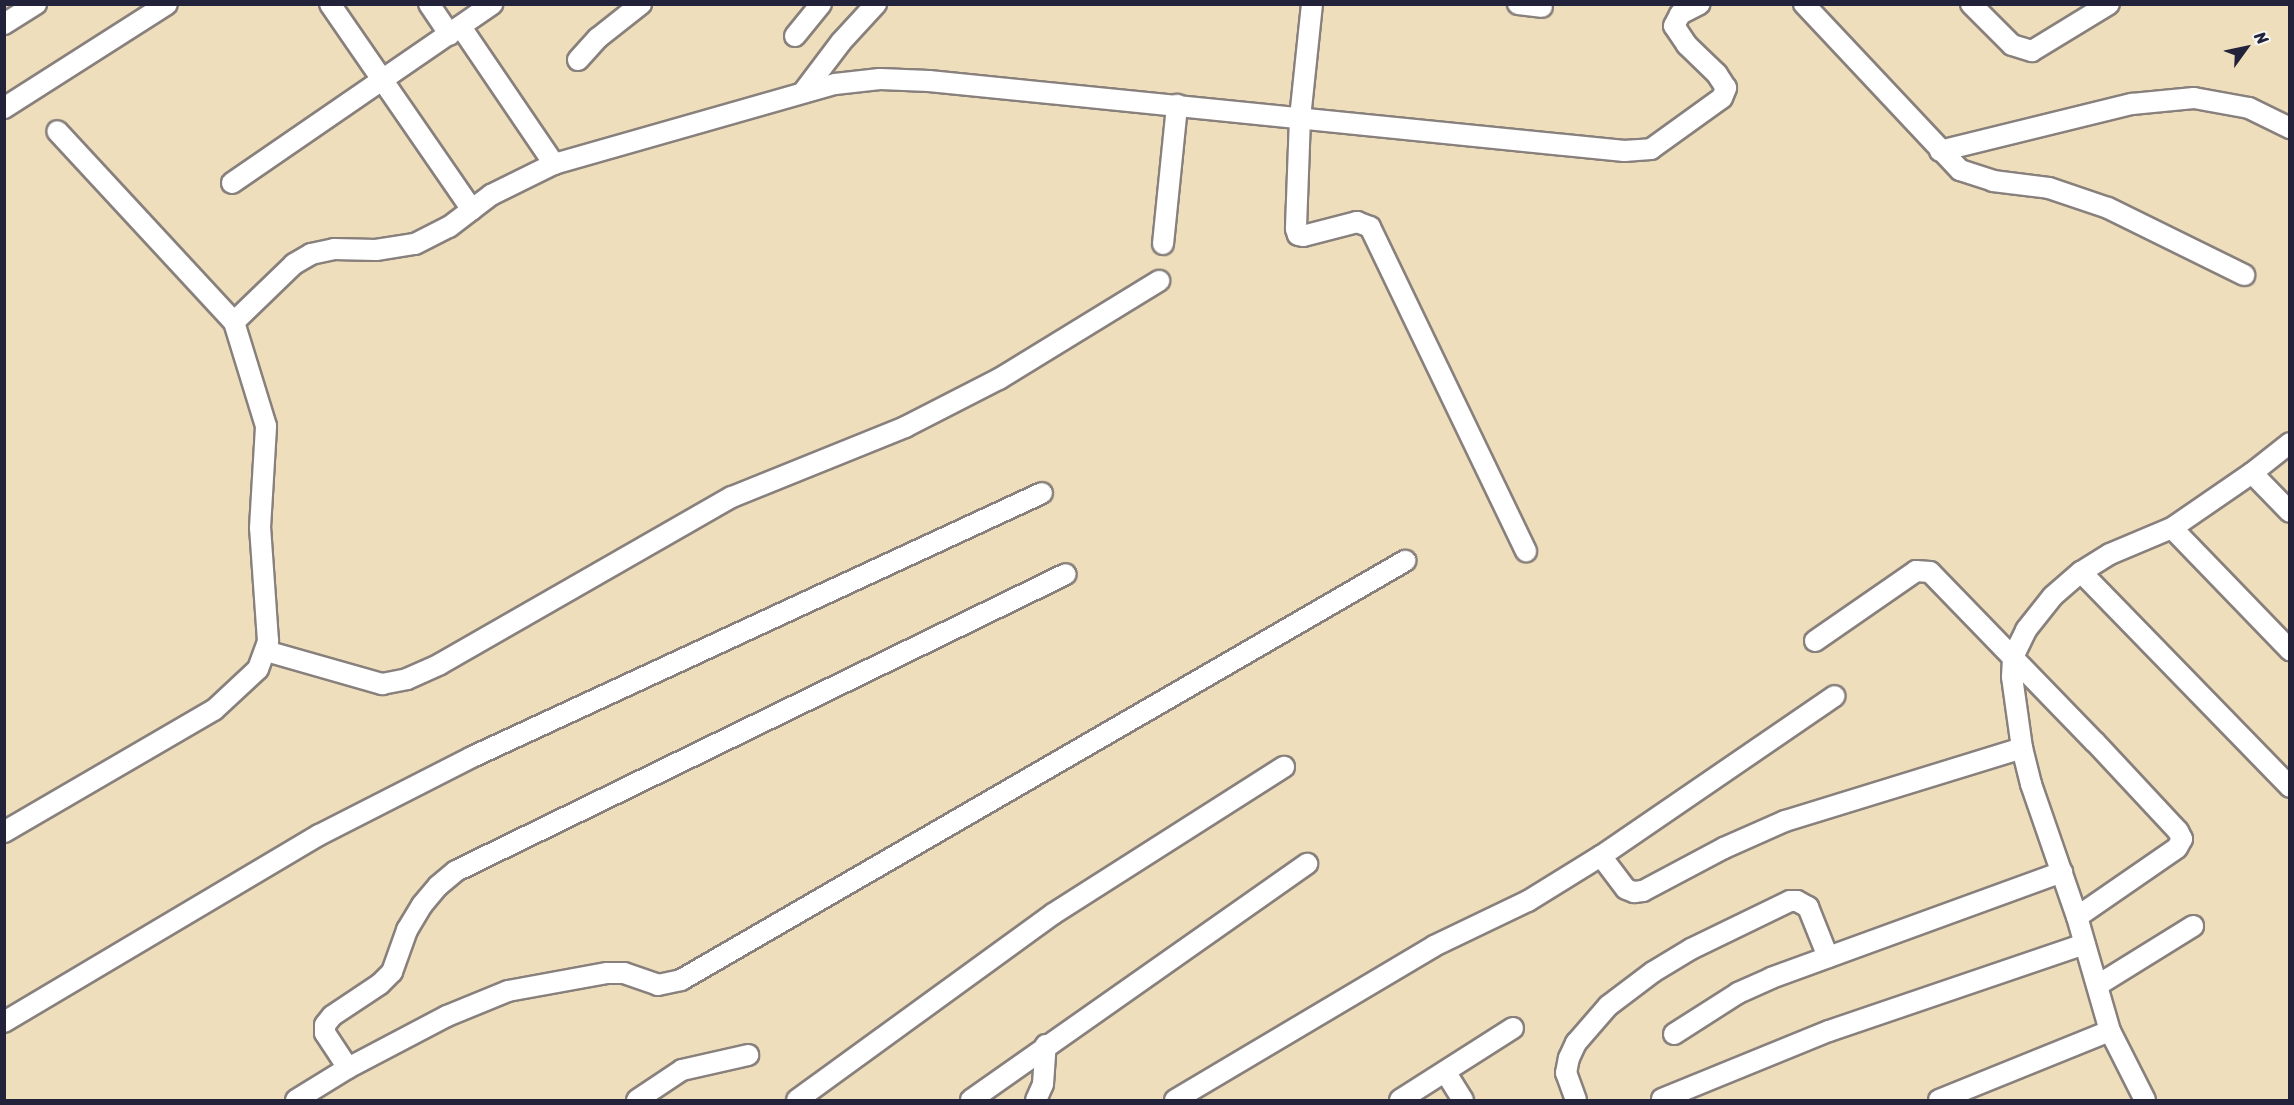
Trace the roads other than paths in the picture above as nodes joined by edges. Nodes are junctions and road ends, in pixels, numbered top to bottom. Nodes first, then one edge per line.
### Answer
1 (36, 4) edge
2 (167, 4) edge
3 (330, 4) edge
4 (429, 4) edge
5 (492, 4) edge
6 (641, 4) edge
7 (821, 4) edge
8 (876, 4) edge
9 (1312, 4) edge
10 (1518, 4) edge
11 (1700, 4) edge
12 (1971, 4) edge
13 (2109, 4) edge
14 (1809, 6) edge
15 (1542, 7) dead end
16 (4, 24) edge
17 (455, 31) junction
18 (795, 36) dead end
19 (578, 60) dead end
20 (382, 80) junction
21 (804, 91) junction
22 (1177, 105) junction
23 (4, 108) edge
24 (1300, 118) junction
25 (2289, 128) edge
26 (57, 131) dead end
27 (1940, 151) junction
28 (554, 164) junction
29 (232, 183) dead end
30 (472, 210) junction
31 (1163, 244) dead end
32 (2244, 275) dead end
33 (1159, 281) dead end
34 (234, 322) junction
35 (2289, 443) edge
36 (2252, 473) junction
37 (1042, 493) dead end
38 (2289, 512) edge
39 (2172, 528) junction
40 (1526, 551) dead end
41 (1405, 561) dead end
42 (2081, 572) junction
43 (1066, 574) dead end
44 (1815, 641) dead end
45 (2289, 650) edge
46 (266, 651) junction
47 (2013, 657) junction
48 (1835, 696) dead end
49 (2022, 748) junction
50 (1284, 767) dead end
51 (2289, 787) edge
52 (4, 832) edge
53 (1601, 856) junction
54 (1307, 864) dead end
55 (2062, 872) junction
56 (2077, 917) junction
57 (2193, 926) dead end
58 (2085, 944) junction
59 (1828, 957) junction
60 (2098, 985) junction
61 (4, 1022) edge
62 (1513, 1028) dead end
63 (2110, 1031) junction
64 (1674, 1034) dead end
65 (1046, 1045) junction
66 (748, 1055) dead end
67 (348, 1068) junction
68 (1446, 1073) junction
69 (1662, 1099) dead end
70 (296, 1101) edge
71 (637, 1101) edge
72 (796, 1101) edge
73 (971, 1101) edge
74 (1036, 1101) edge
75 (1175, 1101) edge
76 (1400, 1101) edge
77 (1463, 1101) edge
78 (1576, 1101) edge
79 (1940, 1101) edge
80 (2145, 1101) edge

1 - 16 street
2 - 23 street
3 - 20 street
4 - 17 street
5 - 17 street
6 - 19 street
7 - 18 street
8 - 21 street
9 - 24 street
10 - 15 street
11 - 24 street
12 - 13 street
14 - 27 street
17 - 20 street
17 - 28 street
20 - 29 street
20 - 30 street
21 - 22 street
21 - 28 street
22 - 24 street
22 - 31 street
24 - 40 street
25 - 27 street
26 - 34 street
27 - 32 street
28 - 30 street
30 - 34 street
33 - 46 street
34 - 46 street
35 - 36 street
36 - 38 street
36 - 39 street
37 - 61 street
39 - 42 street
39 - 45 street
41 - 67 street
42 - 47 street
42 - 51 street
43 - 67 street
44 - 47 street
46 - 52 street
47 - 49 street
47 - 56 street
48 - 53 street
49 - 53 street
49 - 55 street
50 - 72 street
53 - 75 street
54 - 65 street
55 - 56 street
55 - 59 street
56 - 58 street
57 - 60 street
58 - 60 street
58 - 69 street
59 - 64 street
59 - 78 street
60 - 63 street
62 - 68 street
63 - 79 street
63 - 80 street
65 - 73 street
65 - 74 street
66 - 71 street
67 - 70 street
68 - 76 street
68 - 77 street

